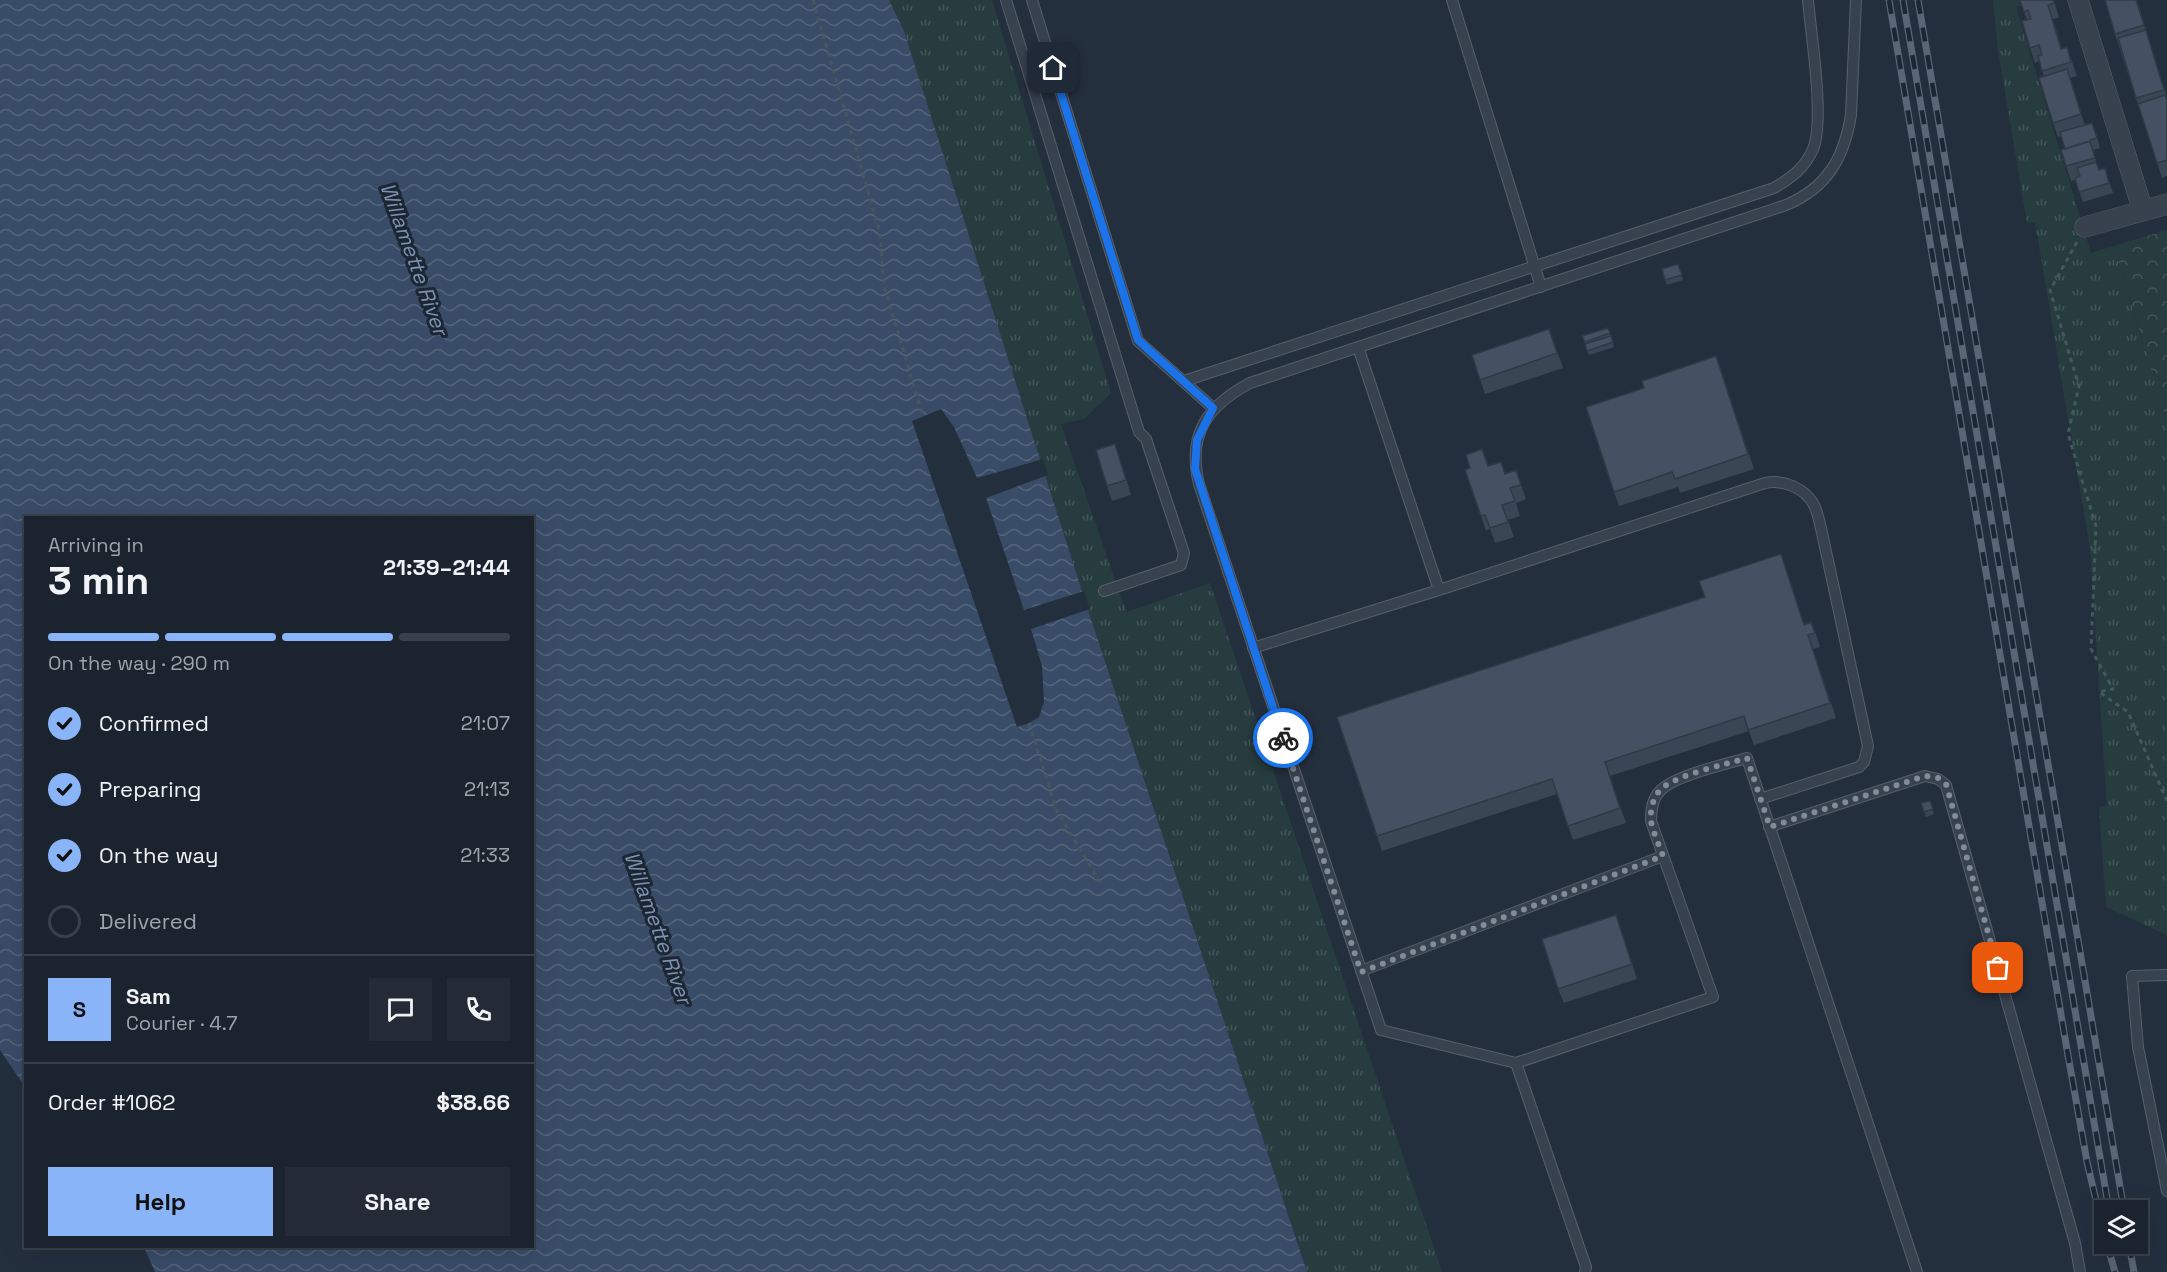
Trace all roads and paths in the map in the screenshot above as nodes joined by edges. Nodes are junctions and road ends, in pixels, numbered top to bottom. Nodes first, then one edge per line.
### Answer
1 (813, 0) edge
2 (1006, 0) edge
3 (1032, 0) edge
4 (1452, 0) edge
5 (1808, 0) edge
6 (1856, 0) edge
7 (2078, 0) edge
8 (2167, 204) edge
9 (2143, 211) junction
10 (2085, 227) joint
11 (1534, 268) junction
12 (1541, 287) junction
13 (1358, 347) junction
14 (1184, 381) junction
15 (1213, 408) junction
16 (923, 417) dead end
17 (1439, 590) junction
18 (1104, 591) dead end
19 (1254, 648) junction
20 (1029, 723) dead end
21 (1760, 799) junction
22 (2167, 801) edge
23 (1770, 827) junction
24 (1663, 856) junction
25 (1101, 884) dead end
26 (1361, 972) junction
27 (2167, 975) edge
28 (1516, 1063) junction
29 (2167, 1191) edge
30 (1585, 1272) edge
31 (1917, 1272) edge
32 (2080, 1272) edge

1 - 16 path
2 - 18 lane
3 - 14 lane
4 - 11 lane
5 - 11 lane
6 - 12 lane
7 - 9 street
8 - 9 street
9 - 10 street
10 - 22 path
11 - 12 lane
11 - 14 lane
12 - 13 lane
13 - 15 lane
13 - 17 lane
14 - 15 lane
15 - 19 lane
17 - 19 lane
17 - 21 lane
19 - 26 lane
20 - 25 path
21 - 23 lane
21 - 24 lane
23 - 31 lane
23 - 32 lane
24 - 26 lane
24 - 28 lane
26 - 28 lane
27 - 29 lane
28 - 30 lane

